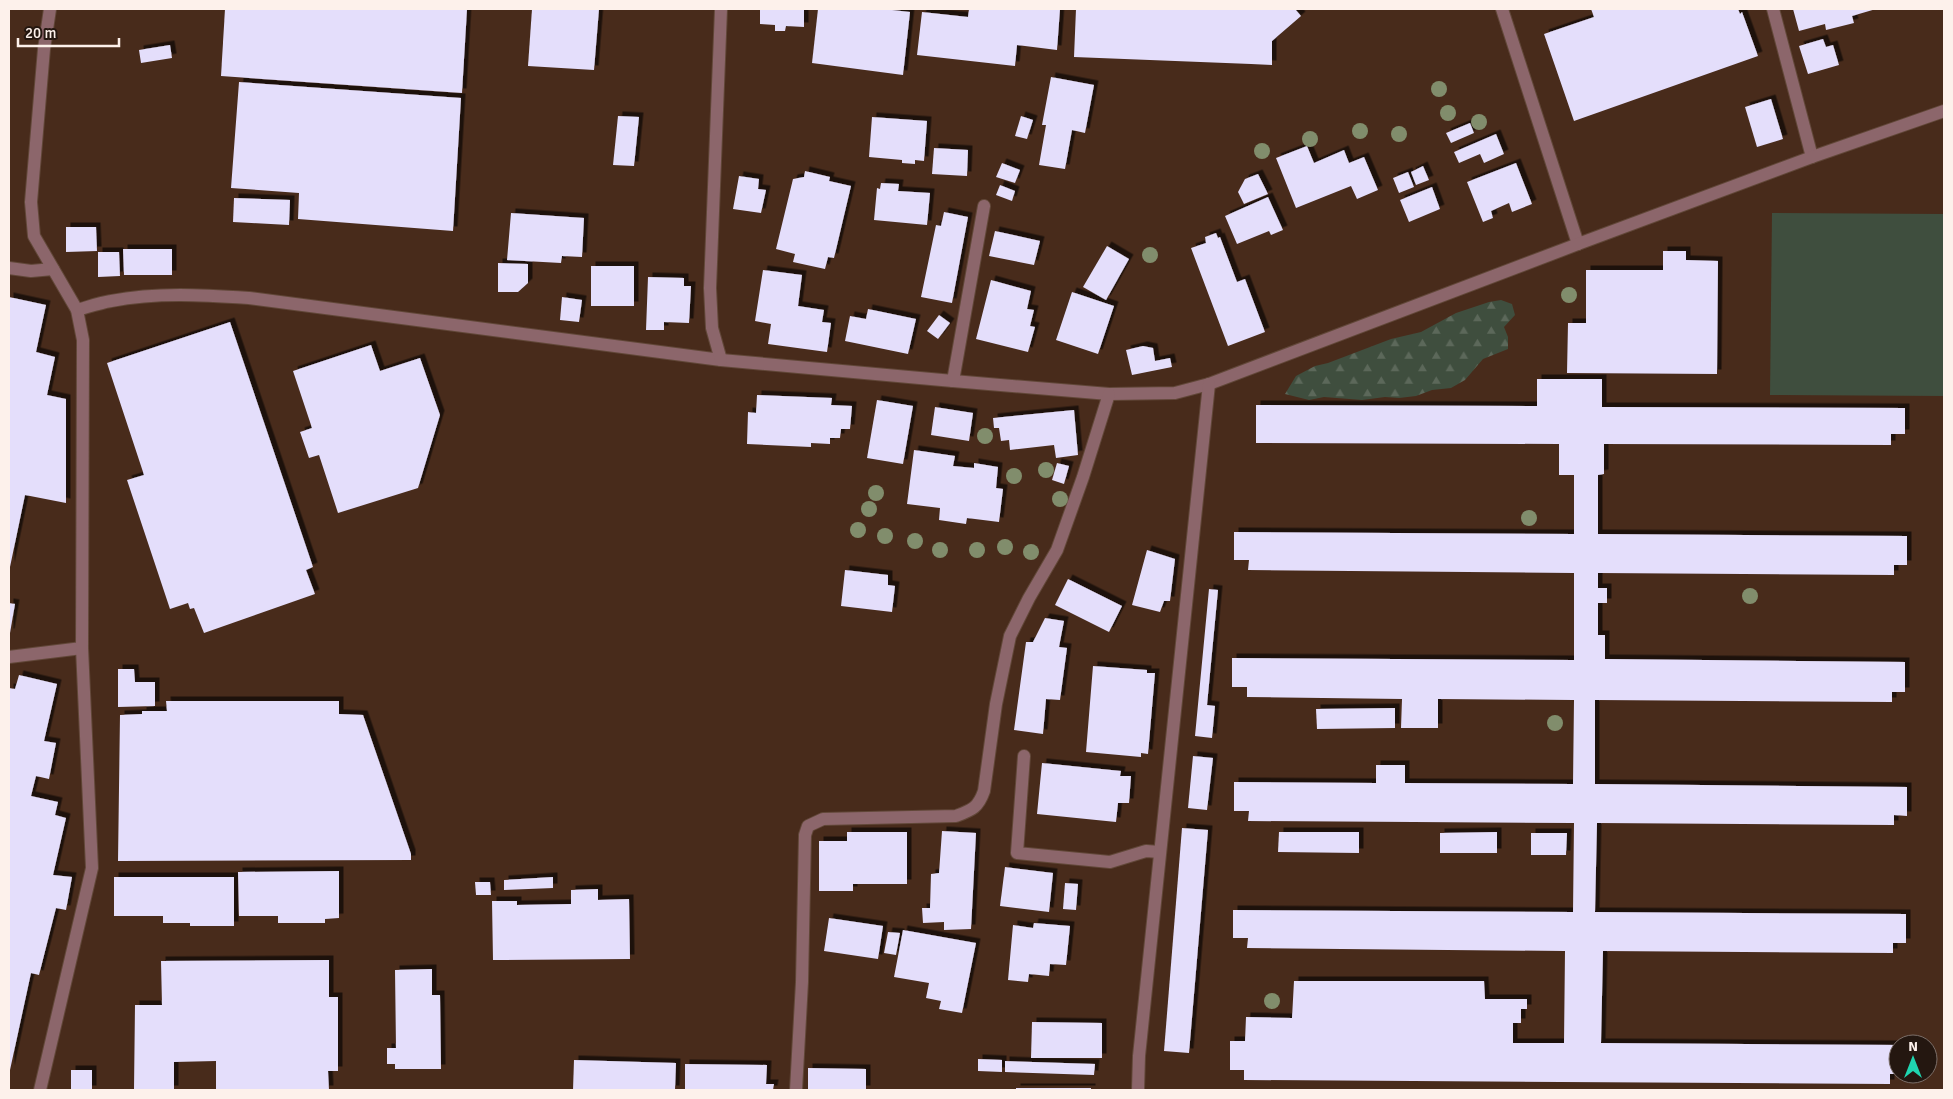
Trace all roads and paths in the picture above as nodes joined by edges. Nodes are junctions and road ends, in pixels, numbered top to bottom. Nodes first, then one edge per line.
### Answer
1 (50, 9) edge
2 (721, 9) edge
3 (1502, 9) edge
4 (1774, 9) edge
5 (1944, 111) edge
6 (1812, 158) junction
7 (984, 206) dead end
8 (1578, 244) junction
9 (9, 268) edge
10 (53, 269) junction
11 (77, 310) junction
12 (721, 360) junction
13 (953, 382) junction
14 (1209, 384) junction
15 (1109, 394) junction
16 (82, 648) junction
17 (9, 657) edge
18 (1024, 756) dead end
19 (1160, 852) junction
20 (40, 1090) edge
21 (796, 1090) edge
22 (1138, 1090) edge

1 - 10 street
2 - 12 street
3 - 8 street
4 - 6 street
5 - 6 street
6 - 8 street
7 - 13 street
8 - 14 street
9 - 10 street
10 - 11 street
11 - 12 street
11 - 16 street
12 - 13 street
13 - 15 street
14 - 15 street
14 - 19 street
15 - 21 street
16 - 17 street
16 - 20 street
18 - 19 street
19 - 22 street

